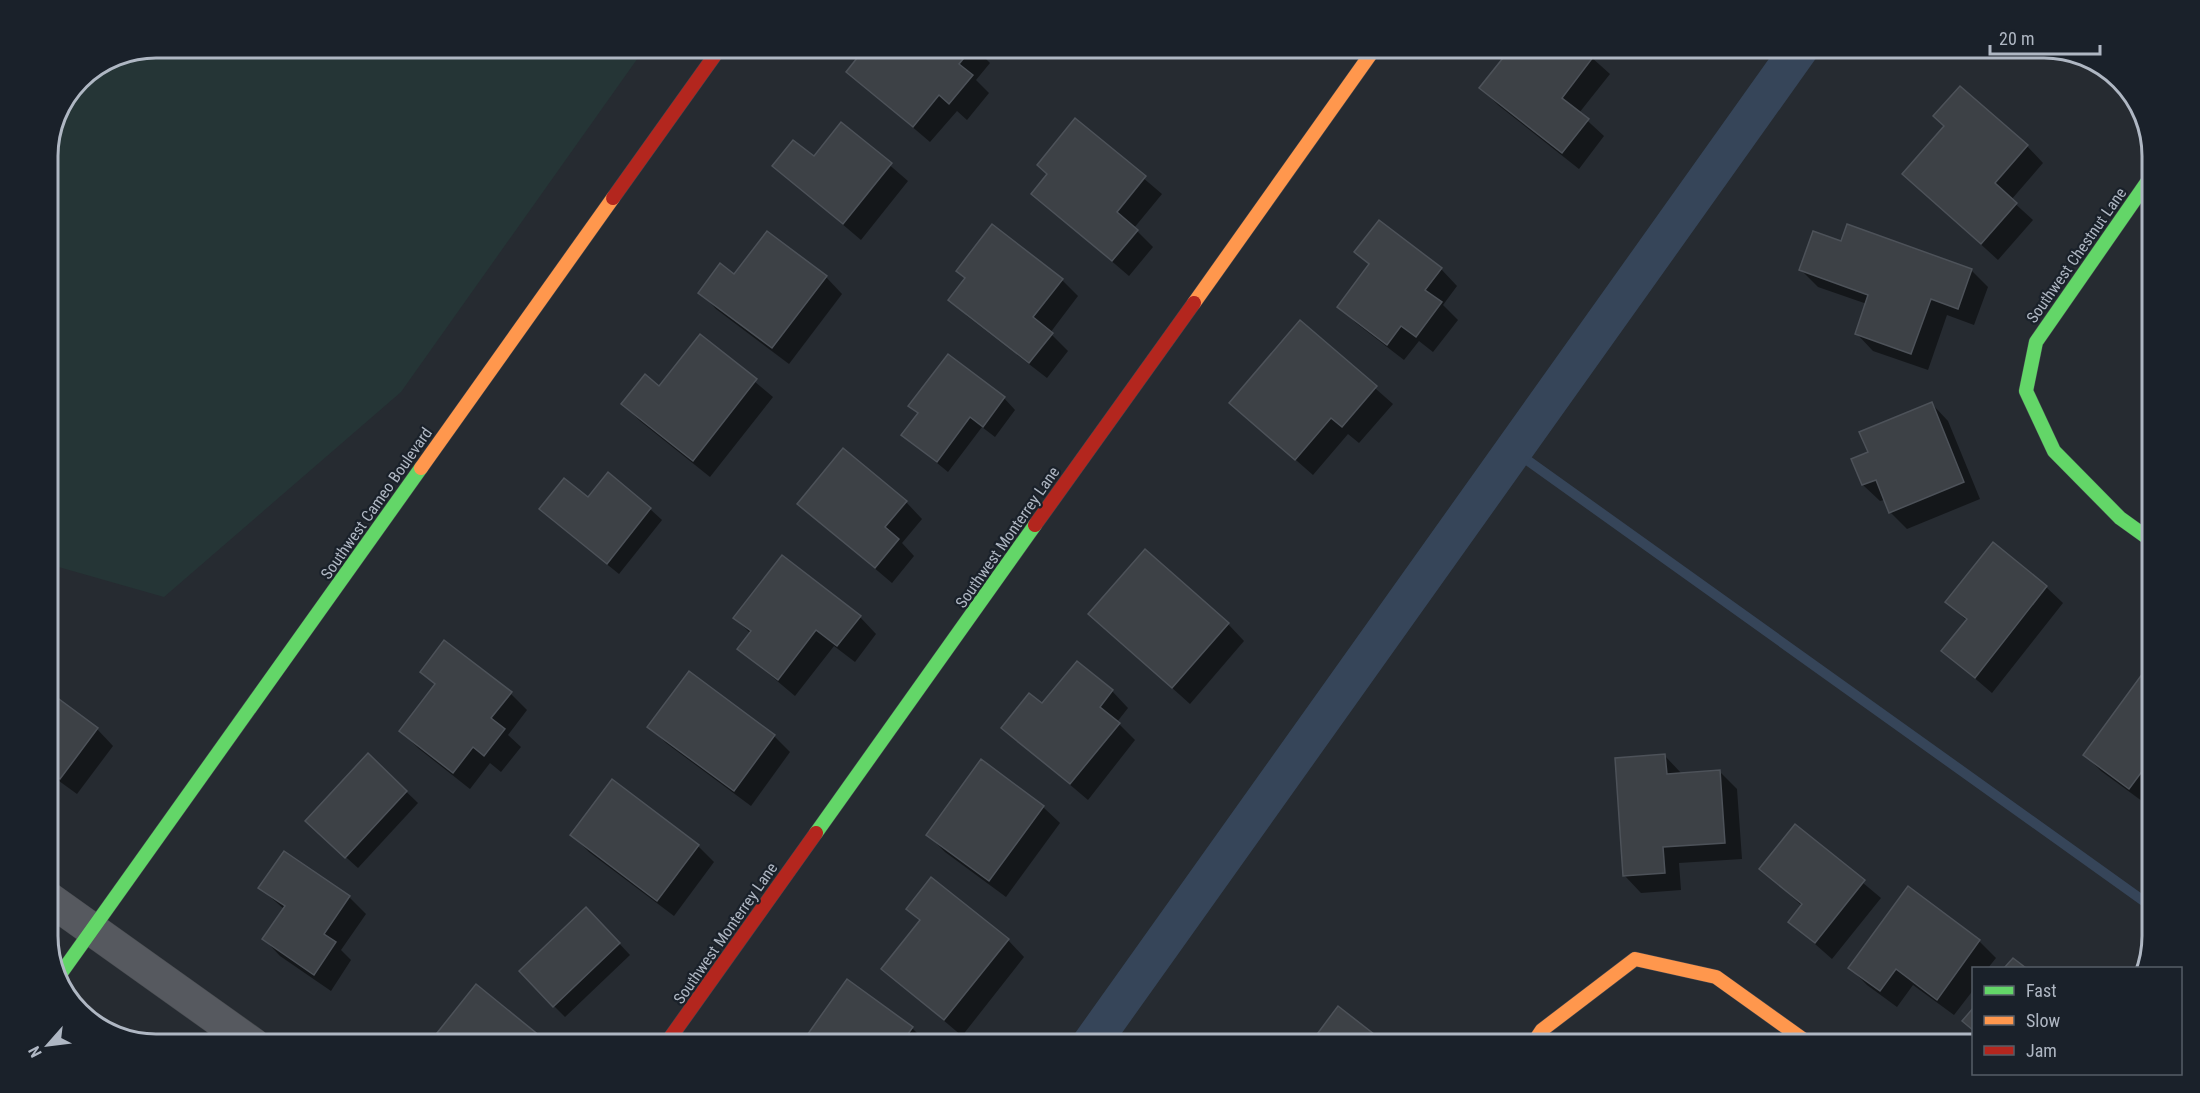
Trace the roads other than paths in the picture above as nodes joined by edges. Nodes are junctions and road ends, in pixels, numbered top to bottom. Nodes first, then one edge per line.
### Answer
1 (713, 58) edge
2 (1368, 58) edge
3 (2141, 191) edge
4 (2141, 533) edge
5 (59, 906) edge
6 (92, 929) junction
7 (64, 969) edge
8 (239, 1034) edge
9 (673, 1034) edge
10 (1539, 1034) edge
11 (1796, 1034) edge

1 - 6 street, Southwest Cameo Boulevard
2 - 9 street, Southwest Monterrey Lane
3 - 4 street, Southwest Chestnut Lane
5 - 6 street
6 - 7 street, Southwest Cameo Boulevard
6 - 8 street
10 - 11 street

